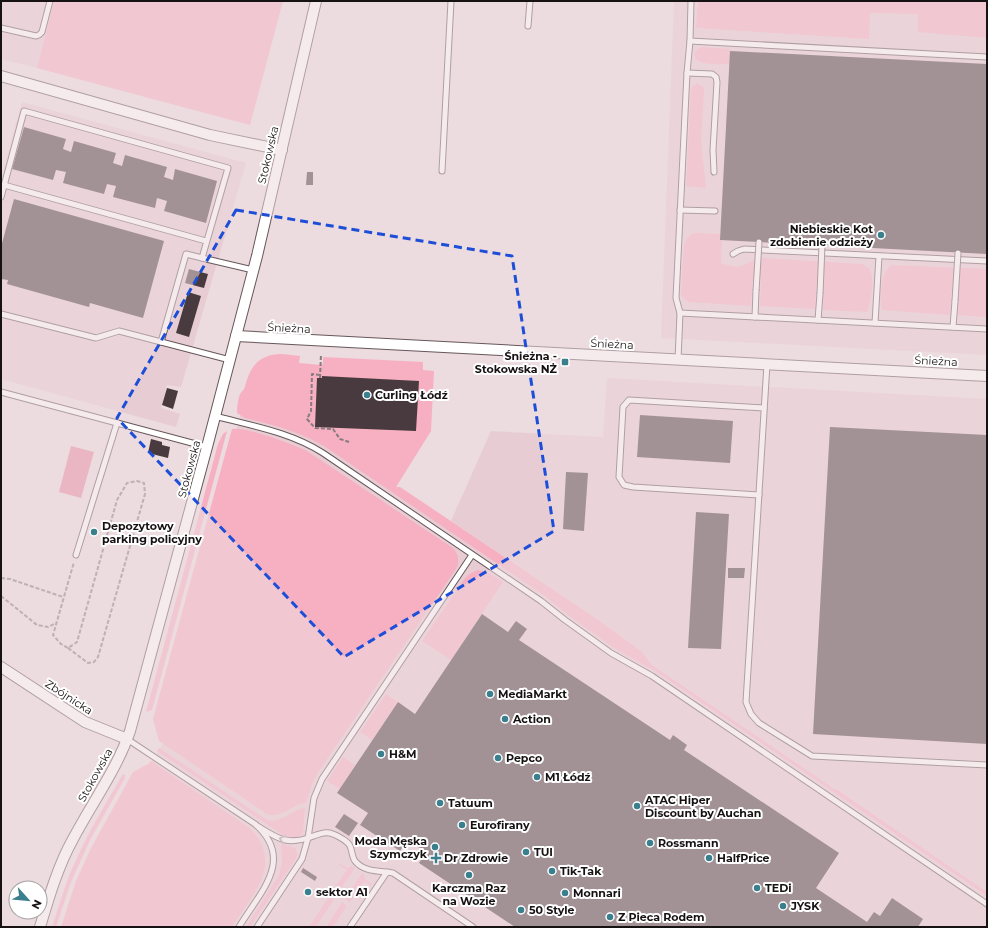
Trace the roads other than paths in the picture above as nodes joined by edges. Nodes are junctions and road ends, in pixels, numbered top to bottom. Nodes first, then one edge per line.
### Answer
1 (50, 1) edge
2 (316, 1) edge
3 (451, 1) edge
4 (530, 1) edge
5 (691, 1) edge
6 (528, 26) dead end
7 (1, 28) edge
8 (690, 41) junction
9 (987, 57) edge
10 (687, 73) junction
11 (1, 76) edge
12 (282, 150) junction
13 (442, 171) dead end
14 (714, 172) dead end
15 (4, 185) junction
16 (1, 197) edge
17 (680, 210) junction
18 (715, 211) dead end
19 (206, 241) junction
20 (759, 242) dead end
21 (822, 245) dead end
22 (958, 252) dead end
23 (733, 254) dead end
24 (879, 256) junction
25 (202, 258) junction
26 (987, 262) edge
27 (253, 270) junction
28 (680, 313) junction
29 (1, 314) edge
30 (755, 317) junction
31 (818, 320) junction
32 (875, 323) junction
33 (954, 327) junction
34 (987, 329) edge
35 (236, 336) junction
36 (161, 342) junction
37 (230, 360) junction
38 (678, 360) junction
39 (767, 364) junction
40 (987, 376) edge
41 (1, 392) edge
42 (764, 408) junction
43 (215, 416) junction
44 (117, 423) junction
45 (207, 447) junction
46 (759, 495) junction
47 (472, 554) junction
48 (76, 555) road end
49 (1, 668) edge
50 (127, 739) junction
51 (987, 765) edge
52 (259, 827) junction
53 (308, 838) junction
54 (387, 872) junction
55 (987, 904) edge
56 (40, 927) edge
57 (239, 927) edge
58 (257, 927) edge
59 (350, 927) edge
60 (473, 927) edge

1 - 7 lane
2 - 12 street, Stokowska
3 - 13 lane
4 - 6 lane
5 - 8 lane
8 - 9 lane
8 - 10 lane
10 - 14 lane
10 - 17 lane
11 - 12 street
12 - 27 street, Stokowska
15 - 16 lane
15 - 19 lane
15 - 19 lane
17 - 18 lane
17 - 28 lane
19 - 25 lane
20 - 30 lane, bridge
21 - 31 lane, bridge
22 - 33 lane, bridge
23 - 24 lane
24 - 26 lane
24 - 32 lane
25 - 27 lane
25 - 36 lane
27 - 35 street, Stokowska
28 - 30 lane
28 - 38 lane
29 - 36 lane
30 - 31 lane
31 - 32 lane
32 - 33 lane
33 - 34 lane
35 - 37 street, Stokowska
35 - 38 street, Śnieżna
36 - 37 lane
37 - 43 street, Stokowska
38 - 39 street, Śnieżna
39 - 40 street, Śnieżna
39 - 42 lane
41 - 44 lane
42 - 46 lane
42 - 46 lane
43 - 45 street, Stokowska
43 - 47 lane
44 - 45 lane
44 - 48 lane
45 - 50 street, Stokowska
46 - 51 lane
47 - 53 lane
47 - 55 lane
49 - 50 street, Zbójnicka
50 - 52 lane
50 - 56 street, Stokowska
53 -> 52 lane
52 - 57 lane
53 - 54 lane
53 - 58 lane
54 - 59 lane
54 - 60 lane

